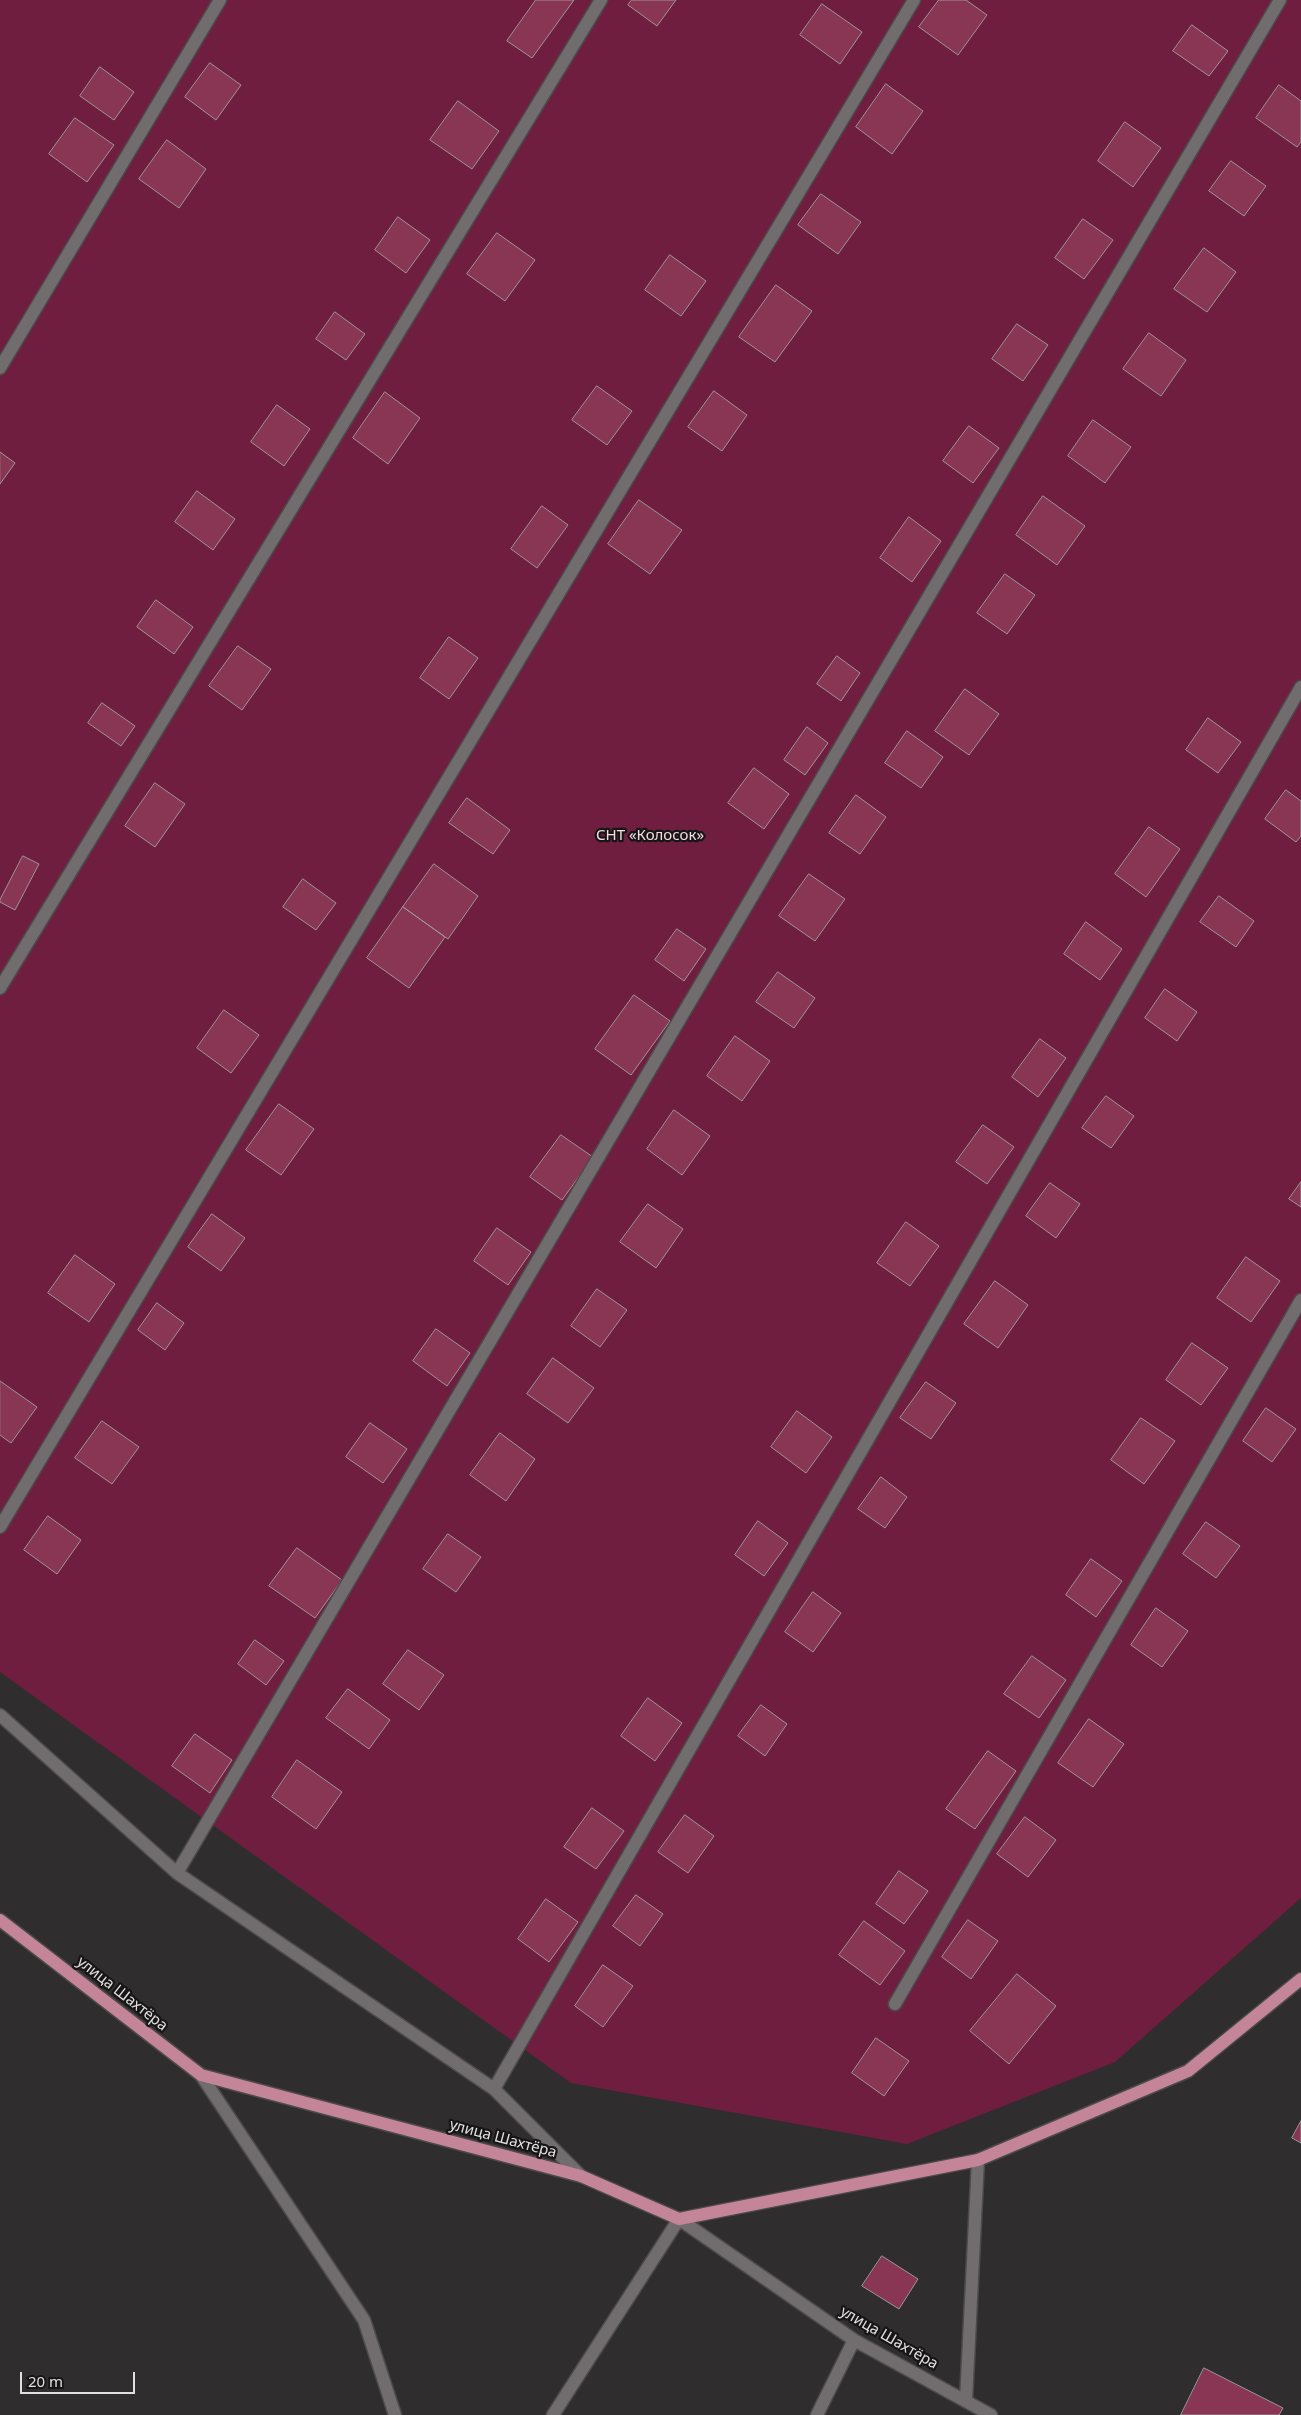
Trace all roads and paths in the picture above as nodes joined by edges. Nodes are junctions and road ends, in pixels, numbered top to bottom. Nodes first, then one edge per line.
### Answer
1 (220, 0) edge
2 (601, 0) edge
3 (914, 0) edge
4 (1280, 0) edge
5 (0, 368) edge
6 (1301, 687) edge
7 (0, 988) edge
8 (1301, 1300) edge
9 (0, 1527) edge
10 (0, 1715) edge
11 (177, 1873) junction
12 (0, 1920) edge
13 (1301, 1979) edge
14 (895, 2004) dead end
15 (201, 2075) junction
16 (494, 2089) junction
17 (978, 2160) junction
18 (581, 2176) junction
19 (679, 2219) junction
20 (854, 2340) junction
21 (966, 2400) junction
22 (395, 2415) edge
23 (553, 2415) edge
24 (817, 2415) edge
25 (991, 2415) edge

1 - 5 street
2 - 7 street
3 - 9 street
4 - 11 street
6 - 16 street
8 - 14 street
10 - 11 street
11 - 16 street
12 - 15 main road, улица Шахтёра
13 - 17 main road
15 - 18 main road, улица Шахтёра
15 - 22 street
16 - 18 street
17 - 19 main road
17 - 21 street
18 - 19 main road, улица Шахтёра
19 - 20 street, улица Шахтёра
19 - 23 street
20 - 21 street, улица Шахтёра
20 - 24 street
21 - 25 street, улица Шахтёра

